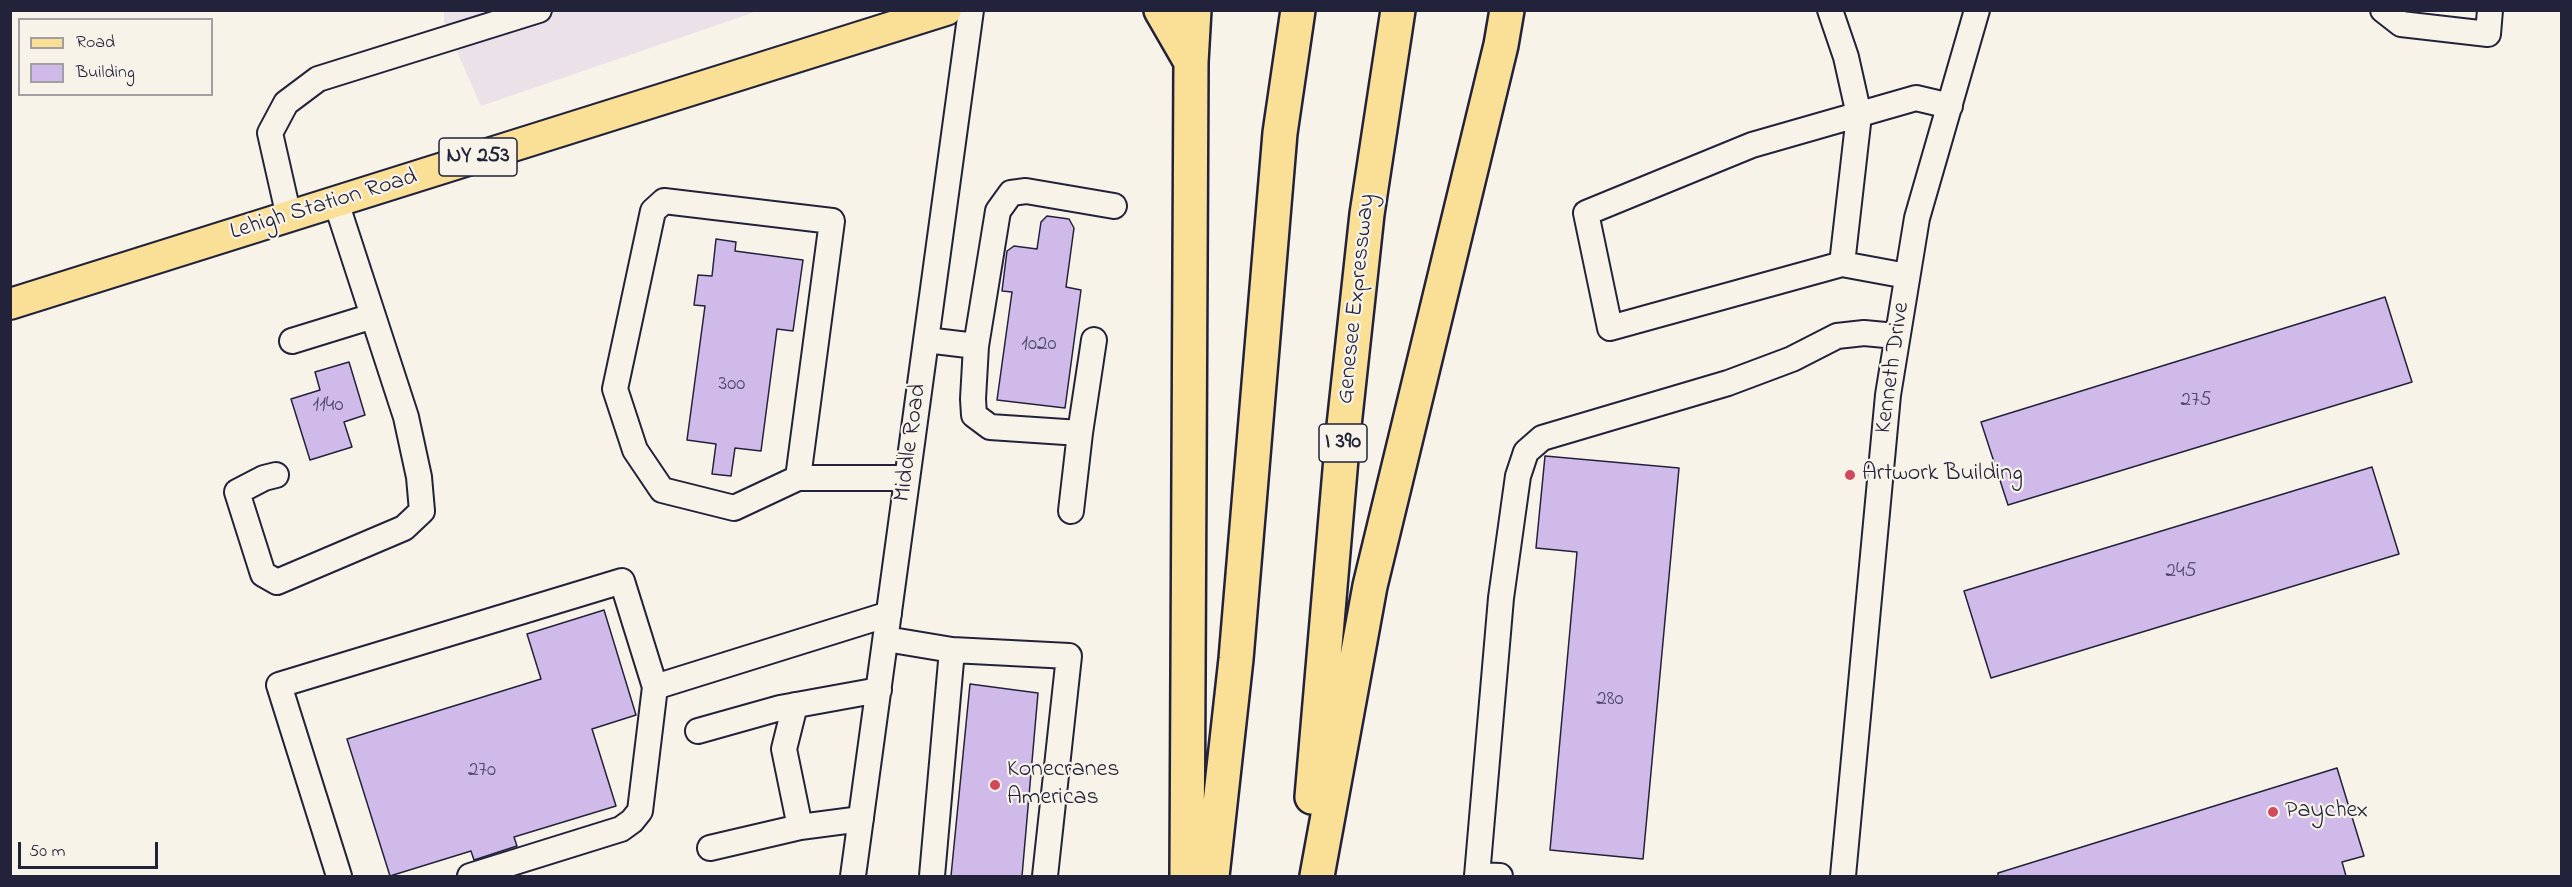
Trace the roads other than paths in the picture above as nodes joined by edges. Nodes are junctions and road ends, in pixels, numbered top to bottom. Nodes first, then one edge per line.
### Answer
1 (539, 10) edge
2 (946, 10) edge
3 (971, 10) edge
4 (1161, 10) edge
5 (1194, 10) edge
6 (1298, 10) edge
7 (1398, 10) edge
8 (1507, 10) edge
9 (1830, 10) edge
10 (1977, 10) edge
11 (2490, 10) edge
12 (2390, 13) edge
13 (505, 16) edge
14 (1191, 62) junction
15 (1950, 106) junction
16 (1859, 115) junction
17 (336, 202) junction
18 (1114, 206) dead end
19 (289, 217) junction
20 (1842, 264) junction
21 (1907, 276) junction
22 (10, 304) edge
23 (373, 316) junction
24 (1896, 336) junction
25 (926, 340) junction
26 (1094, 340) dead end
27 (292, 341) dead end
28 (976, 346) junction
29 (1080, 433) junction
30 (276, 475) dead end
31 (798, 478) junction
32 (907, 478) junction
33 (1071, 511) dead end
34 (889, 614) junction
35 (885, 639) junction
36 (952, 650) junction
37 (655, 687) junction
38 (879, 690) junction
39 (795, 705) junction
40 (698, 731) dead end
41 (861, 819) junction
42 (800, 827) junction
43 (710, 848) dead end
44 (339, 876) edge
45 (470, 876) edge
46 (853, 876) edge
47 (932, 876) edge
48 (1045, 876) edge
49 (1187, 876) edge
50 (1212, 876) edge
51 (1305, 876) edge
52 (1317, 876) edge
53 (1484, 876) edge
54 (1843, 876) edge

1 - 13 street
2 - 17 main road, Lehigh Station Road / NY 253
3 - 25 street, Middle Road
4 - 14 highway
5 - 14 highway
6 - 50 highway
7 - 51 highway, Genesee Expressway / I 390
8 - 52 highway
9 - 16 street
10 - 15 street, Kenneth Drive
11 - 12 street
13 - 19 street
14 - 49 highway
15 - 16 street
15 - 21 street, Kenneth Drive
16 - 20 street
16 - 20 street
17 - 19 main road, Lehigh Station Road / NY 253
17 - 23 street
18 - 28 street
19 - 22 main road, Lehigh Station Road / NY 253
20 - 21 street
21 - 24 street, Kenneth Drive
23 - 27 street
23 - 30 street
24 - 53 street
24 - 54 street, Kenneth Drive
25 - 28 street
25 - 32 street, Middle Road
26 - 29 street
28 - 29 street
29 - 33 street
31 - 31 street
31 - 32 street
32 - 34 street, Middle Road
34 - 35 street, Middle Road
34 - 37 street
35 - 36 street
35 - 38 street, Middle Road
36 - 47 street
36 - 48 street
37 - 44 street
37 - 45 street
38 - 39 street
38 - 41 street, Middle Road
39 - 40 street
39 - 42 street
41 - 42 street
41 - 46 street, Middle Road
42 - 43 street

